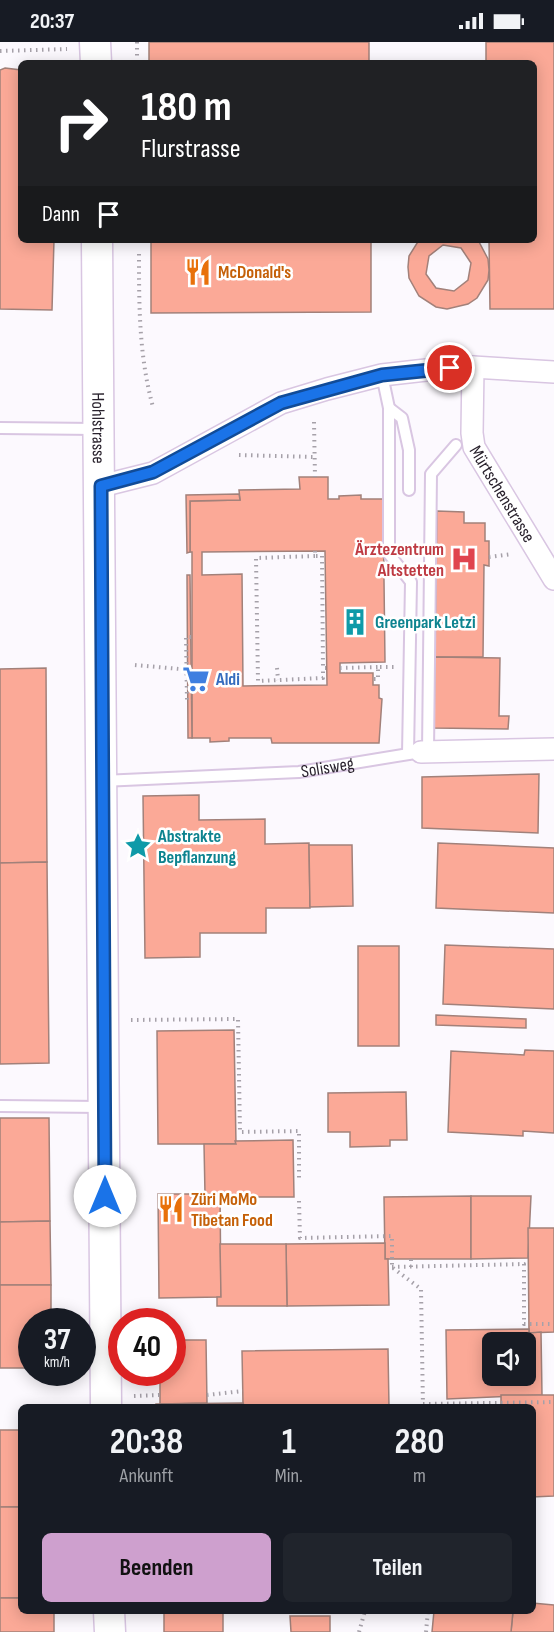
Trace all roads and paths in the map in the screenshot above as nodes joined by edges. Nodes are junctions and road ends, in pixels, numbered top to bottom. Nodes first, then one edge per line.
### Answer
1 (137, 42) edge
2 (82, 46) edge
3 (0, 51) edge
4 (94, 60) edge
5 (137, 60) edge
6 (97, 243) edge
7 (139, 254) dead end
8 (473, 367) junction
9 (554, 372) edge
10 (382, 375) junction
11 (153, 407) dead end
12 (389, 408) junction
13 (314, 422) dead end
14 (0, 428) edge
15 (99, 429) junction
16 (456, 444) dead end
17 (239, 455) dead end
18 (315, 456) junction
19 (315, 477) dead end
20 (101, 486) junction
21 (409, 490) dead end
22 (521, 553) dead end
23 (489, 557) dead end
24 (554, 579) edge
25 (191, 637) dead end
26 (135, 665) dead end
27 (410, 666) junction
28 (378, 667) junction
29 (277, 668) dead end
30 (340, 668) dead end
31 (188, 670) junction
32 (374, 679) dead end
33 (278, 680) junction
34 (191, 699) dead end
35 (554, 749) edge
36 (419, 753) junction
37 (102, 781) junction
38 (130, 1020) dead end
39 (0, 1106) edge
40 (105, 1107) junction
41 (299, 1180) dead end
42 (299, 1201) dead end
43 (411, 1259) dead end
44 (392, 1267) junction
45 (411, 1267) junction
46 (529, 1319) dead end
47 (532, 1324) junction
48 (554, 1324) edge
49 (243, 1391) dead end
50 (160, 1395) dead end
51 (207, 1395) dead end
52 (120, 1402) edge
53 (554, 1402) edge
54 (423, 1404) edge
55 (467, 1404) edge
56 (110, 1614) edge
57 (364, 1614) edge
58 (428, 1614) edge
59 (110, 1632) edge
60 (359, 1632) edge
61 (426, 1632) edge

1 - 5 path
2 - 3 path
2 - 4 street
6 - 15 street, Hohlstrasse
7 - 11 path
8 - 9 street
8 - 10 street
8 - 24 street, Mürtschenstrasse
10 - 12 lane
10 - 20 street
12 - 21 lane
12 - 27 lane
13 - 18 path
14 - 15 lane
15 - 20 street, Hohlstrasse
16 - 36 lane
17 - 18 path
18 - 19 path
20 - 37 street, Hohlstrasse
22 - 23 path
25 - 31 path
26 - 31 path
27 - 28 path
27 - 36 lane
28 - 30 path
28 - 32 path
29 - 33 path
31 - 34 path
33 - 33 path
35 - 36 street, Solisweg
36 - 37 lane, Solisweg
37 - 40 street, Hohlstrasse
38 - 41 path
39 - 40 lane
40 - 52 street, Hohlstrasse
42 - 44 path
43 - 45 path
44 - 45 path
44 - 54 path
45 - 47 path
46 - 47 path
47 - 48 path
49 - 51 path
50 - 52 path
53 - 55 path
56 - 59 street
57 - 60 path
58 - 61 path

